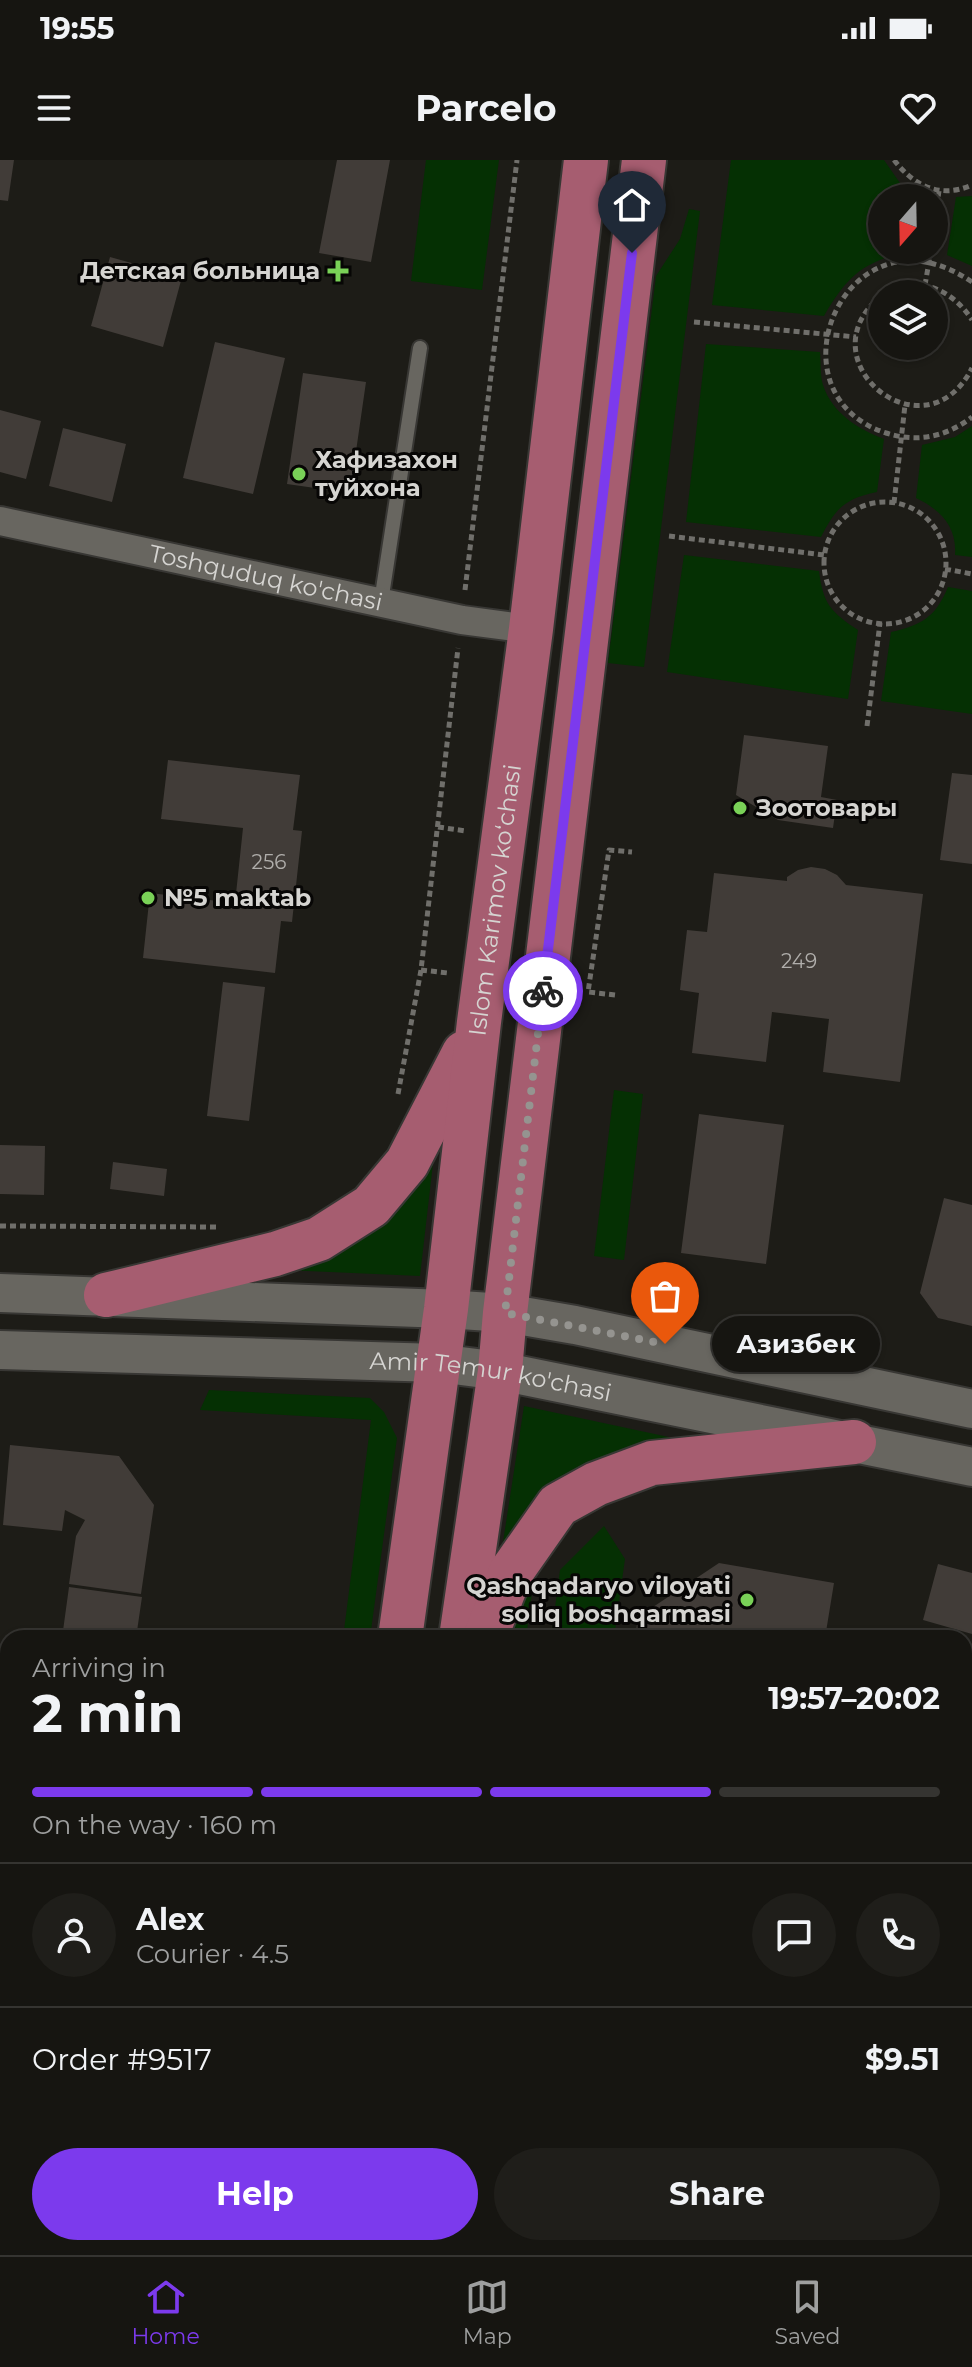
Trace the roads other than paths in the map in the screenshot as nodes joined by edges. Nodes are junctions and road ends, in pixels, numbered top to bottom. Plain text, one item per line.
1 (586, 160) edge
2 (644, 160) edge
3 (420, 348) dead end
4 (0, 521) edge
5 (381, 602) junction
6 (531, 629) junction
7 (479, 1022) junction
8 (0, 1293) edge
9 (106, 1295) junction
10 (446, 1309) junction
11 (505, 1313) junction
12 (0, 1350) edge
13 (438, 1363) junction
14 (500, 1371) junction
15 (972, 1409) edge
16 (854, 1442) junction
17 (972, 1467) edge
18 (401, 1630) edge
19 (462, 1630) edge
20 (488, 1630) edge

1 - 6 main road, Islom Karimov ko‘chasi
2 - 11 main road
3 - 5 lane
4 - 5 street, Toshquduq ko'chasi
5 - 6 street, Toshquduq ko'chasi
6 - 7 main road, Islom Karimov ko‘chasi
7 - 9 main road
7 - 10 main road, Islom Karimov ko‘chasi
8 - 9 main road
9 - 10 main road
10 - 11 main road
10 - 13 main road, Islom Karimov ko‘chasi
11 - 14 main road
11 - 15 main road
12 - 13 main road, Amir Temur ko'chasi
13 - 14 main road, Amir Temur ko'chasi
13 - 18 main road, Islom Karimov ko‘chasi
14 - 16 main road, Amir Temur ko'chasi
14 - 19 main road
16 - 17 main road, Amir Temur ko'chasi
16 - 20 main road

